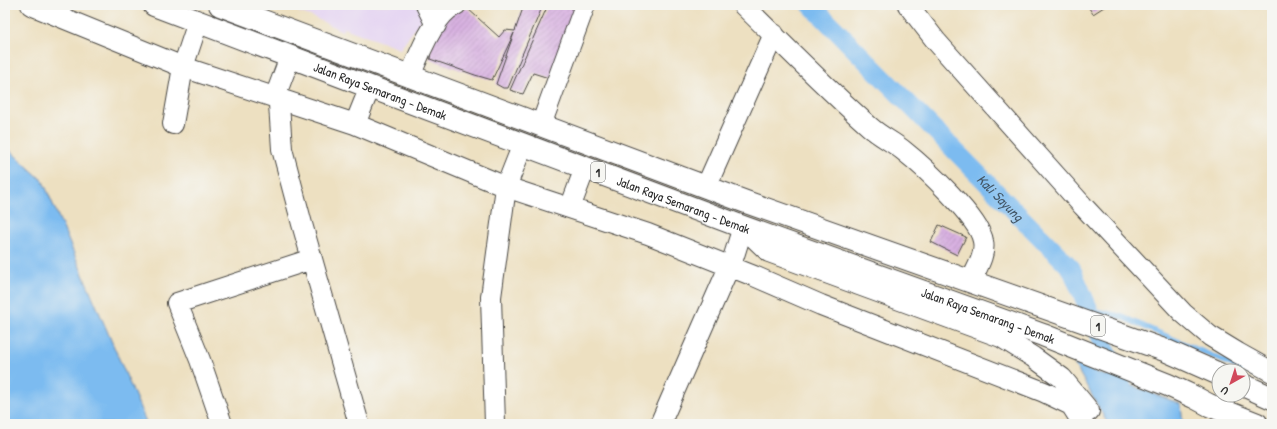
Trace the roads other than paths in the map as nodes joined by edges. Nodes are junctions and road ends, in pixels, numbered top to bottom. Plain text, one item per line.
1 (31, 5) edge
2 (154, 5) edge
3 (220, 5) edge
4 (426, 5) edge
5 (456, 5) edge
6 (585, 5) edge
7 (743, 5) edge
8 (908, 5) edge
9 (436, 25) junction
10 (196, 27) junction
11 (774, 34) junction
12 (185, 62) junction
13 (288, 62) junction
14 (410, 77) junction
15 (368, 92) junction
16 (278, 94) junction
17 (357, 120) junction
18 (173, 124) dead end
19 (541, 125) junction
20 (522, 149) junction
21 (583, 172) junction
22 (508, 182) junction
23 (706, 187) junction
24 (572, 204) junction
25 (742, 230) junction
26 (312, 259) junction
27 (731, 264) junction
28 (971, 281) junction
29 (911, 296) junction
30 (875, 309) junction
31 (1211, 370) edge
32 (1272, 372) edge
33 (1251, 389) edge
34 (1272, 398) edge
35 (1229, 419) edge
36 (1085, 420) edge
37 (222, 424) edge
38 (359, 424) edge
39 (495, 424) edge
40 (660, 424) edge
41 (1257, 424) edge

1 - 12 street
2 - 10 highway, Jalan Raya Semarang - Demak / 1
3 - 14 highway, Jalan Raya Semarang - Demak / 1
4 - 9 street
5 - 9 street
6 - 19 street
7 - 11 street
8 - 32 street
9 - 14 street
10 - 12 street
10 - 13 highway, Jalan Raya Semarang - Demak / 1
11 - 23 street
11 - 28 street
12 - 16 street
12 - 18 street
13 - 15 highway, Jalan Raya Semarang - Demak / 1
13 - 16 street
14 - 19 highway, Jalan Raya Semarang - Demak / 1
15 - 17 street
15 - 20 highway, Jalan Raya Semarang - Demak / 1
16 - 17 street
16 - 26 street
17 - 22 street
19 - 23 highway, Jalan Raya Semarang - Demak / 1
20 - 21 highway, Jalan Raya Semarang - Demak / 1
20 - 22 street
21 - 24 street
21 - 25 highway, Jalan Raya Semarang - Demak / 1
22 - 24 street
22 - 39 street
23 - 28 highway, Jalan Raya Semarang - Demak / 1
24 - 27 street
25 - 27 street
25 - 29 highway, Jalan Raya Semarang - Demak / 1
25 - 30 street
26 - 37 street
26 - 38 street
27 - 30 street
27 - 40 street
28 - 31 highway, Jalan Raya Semarang - Demak / 1
29 - 30 street
29 - 35 highway, Jalan Raya Semarang - Demak / 1
29 - 36 street
30 - 36 street
33 - 34 highway
35 - 41 highway, 1

